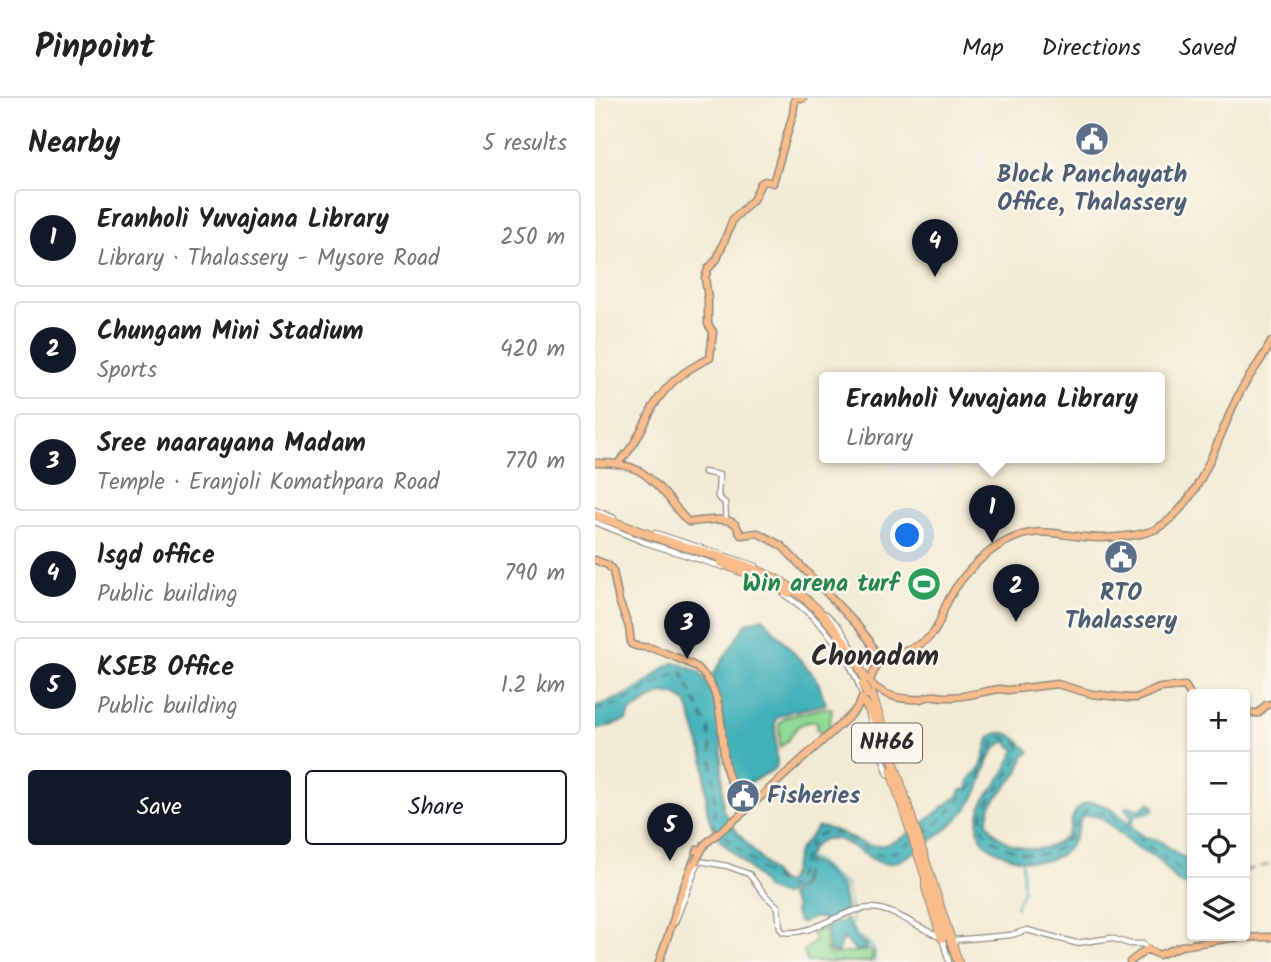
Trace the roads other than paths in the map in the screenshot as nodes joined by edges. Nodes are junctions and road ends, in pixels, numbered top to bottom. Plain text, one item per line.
1 (799, 98) edge
2 (1271, 342) edge
3 (619, 462) junction
4 (595, 463) edge
5 (704, 472) dead end
6 (595, 517) edge
7 (726, 521) junction
8 (595, 560) edge
9 (879, 660) junction
10 (1187, 689) edge
11 (867, 691) junction
12 (1271, 704) edge
13 (1250, 713) edge
14 (895, 774) junction
15 (745, 810) junction
16 (714, 835) junction
17 (697, 860) junction
18 (926, 871) junction
19 (934, 885) junction
20 (670, 928) junction
21 (1271, 937) edge
22 (943, 939) junction
23 (954, 940) junction
24 (1147, 949) junction
25 (659, 962) edge
26 (956, 962) edge
27 (1131, 962) edge

1 - 3 main road
2 - 9 main road
3 - 4 main road
3 - 7 main road
5 - 7 street
6 - 11 street
6 - 11 highway, NH66
7 - 9 main road
8 - 15 main road
9 - 11 main road
10 - 11 main road
11 - 14 street
11 - 14 highway, NH66
11 - 14 highway, NH66
11 - 14 street
11 - 15 main road
12 - 13 main road
14 - 18 highway, NH66
15 - 16 main road
15 - 16 main road
16 - 17 main road
17 - 20 main road
17 - 20 street
17 - 22 street
18 - 19 highway, NH66
18 - 22 highway
18 - 26 highway, NH66
19 - 23 highway
19 - 26 highway, NH66
20 - 25 main road
21 - 24 main road
22 - 26 street
23 - 24 street
23 - 26 street
24 - 27 main road

